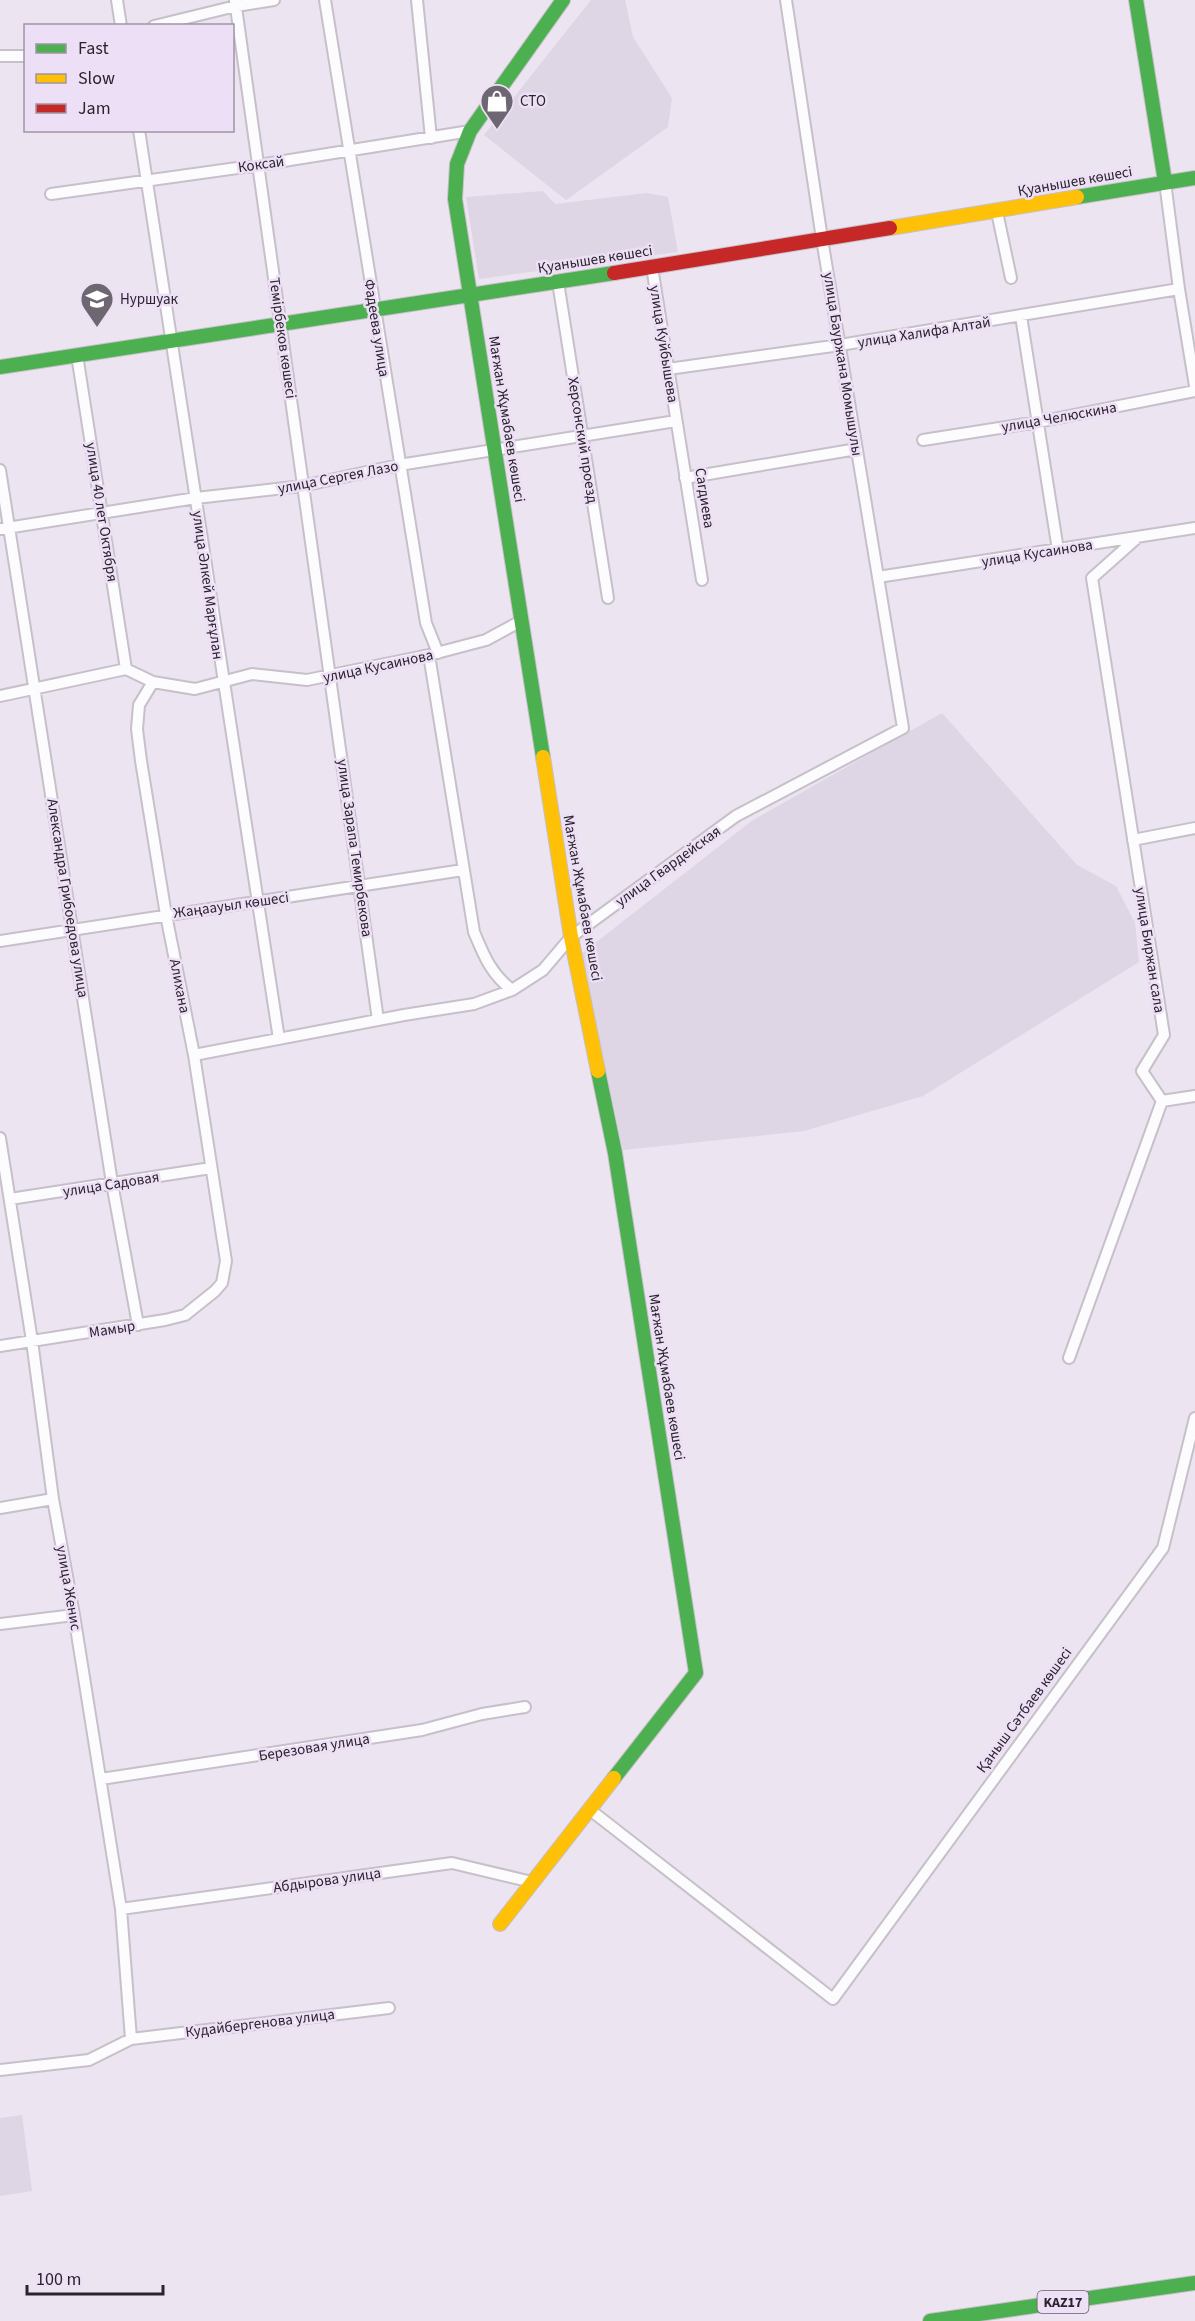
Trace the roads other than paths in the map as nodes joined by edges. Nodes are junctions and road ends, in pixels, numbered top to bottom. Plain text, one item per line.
1 (117, 0) edge
2 (274, 0) edge
3 (325, 0) edge
4 (417, 0) edge
5 (563, 0) edge
6 (786, 0) edge
7 (1136, 0) edge
8 (236, 3) edge
9 (122, 24) edge
10 (161, 24) edge
11 (0, 56) edge
12 (24, 56) edge
13 (470, 131) junction
14 (139, 132) edge
15 (431, 138) junction
16 (348, 151) junction
17 (259, 165) junction
18 (1195, 178) edge
19 (148, 180) junction
20 (1165, 182) junction
21 (51, 194) dead end
22 (997, 212) junction
23 (822, 239) junction
24 (652, 267) junction
25 (1011, 278) dead end
26 (558, 282) junction
27 (1179, 289) junction
28 (471, 294) junction
29 (373, 309) junction
30 (1021, 316) junction
31 (282, 324) junction
32 (171, 340) junction
33 (840, 345) junction
34 (1192, 347) edge
35 (77, 356) junction
36 (0, 367) edge
37 (668, 369) junction
38 (1195, 386) edge
39 (1195, 392) edge
40 (676, 421) junction
41 (1038, 422) junction
42 (583, 436) junction
43 (923, 440) dead end
44 (857, 449) junction
45 (495, 450) junction
46 (399, 465) junction
47 (0, 470) edge
48 (685, 478) junction
49 (302, 486) junction
50 (196, 498) junction
51 (102, 513) junction
52 (1195, 528) edge
53 (5, 529) edge
54 (1138, 537) junction
55 (1058, 550) junction
56 (878, 578) junction
57 (702, 580) dead end
58 (608, 598) dead end
59 (521, 621) junction
60 (433, 654) junction
61 (126, 669) junction
62 (331, 677) junction
63 (222, 681) junction
64 (153, 682) junction
65 (35, 690) junction
66 (0, 696) edge
67 (903, 728) joint
68 (1195, 828) edge
69 (1133, 840) junction
70 (463, 870) junction
71 (361, 886) junction
72 (259, 901) junction
73 (166, 915) junction
74 (73, 928) junction
75 (571, 938) junction
76 (0, 941) edge
77 (512, 990) junction
78 (378, 1020) junction
79 (279, 1039) junction
80 (194, 1055) junction
81 (1195, 1096) edge
82 (1162, 1101) junction
83 (0, 1138) edge
84 (212, 1168) junction
85 (112, 1183) junction
86 (10, 1199) junction
87 (215, 1291) joint
88 (138, 1325) junction
89 (32, 1341) junction
90 (0, 1346) edge
91 (1069, 1358) dead end
92 (1195, 1418) edge
93 (53, 1499) junction
94 (0, 1508) edge
95 (74, 1615) junction
96 (0, 1624) edge
97 (525, 1707) dead end
98 (101, 1779) junction
99 (589, 1809) junction
100 (532, 1882) junction
101 (121, 1909) junction
102 (500, 1924) dead end
103 (389, 2008) dead end
104 (131, 2039) junction
105 (0, 2070) edge
106 (1195, 2283) edge
107 (930, 2321) edge

1 - 9 street
2 - 8 street
3 - 16 street, Фадеева улица
4 - 15 street
5 - 13 street
6 - 23 street, улица Бауржана Момышулы
7 - 20 street
8 - 10 street
8 - 17 street, Темірбеков көшесі
11 - 12 street
13 - 15 street, Коксай
13 - 28 street, Мағжан Жұмабаев көшесі
14 - 19 street, улица Әлкей Марғұлан
15 - 16 street, Коксай
16 - 17 street, Коксай
16 - 29 street, Фадеева улица
17 - 19 street, Коксай
17 - 31 street, Темірбеков көшесі
18 - 20 street, Қуанышев көшесі
19 - 21 street, Коксай
19 - 32 street, улица Әлкей Марғұлан
20 - 22 street, Қуанышев көшесі
20 - 27 street
22 - 23 street, Қуанышев көшесі
22 - 25 street
23 - 24 street, Қуанышев көшесі
23 - 33 street, улица Бауржана Момышулы
24 - 26 street, Қуанышев көшесі
24 - 37 street, улица Куйбышева
26 - 28 street, Қуанышев көшесі
26 - 42 street, Херсонский проезд
27 - 30 street, улица Халифа Алтай
27 - 34 street
28 - 29 street, Қуанышев көшесі
28 - 45 street, Мағжан Жұмабаев көшесі
29 - 31 street, Қуанышев көшесі
29 - 46 street, Фадеева улица
30 - 33 street, улица Халифа Алтай
30 - 41 street
31 - 32 street, Қуанышев көшесі
31 - 49 street, Темірбеков көшесі
32 - 35 street, Қуанышев көшесі
32 - 50 street, улица Әлкей Марғұлан
33 - 37 street, улица Халифа Алтай
33 - 44 street, улица Бауржана Момышулы
34 - 38 street
35 - 36 street, Қуанышев көшесі
35 - 51 street, улица 40 лет Октября
37 - 40 street, улица Куйбышева
39 - 41 street, улица Челюскина
40 - 42 street, улица Сергея Лазо
40 - 48 street, Сагдиева
41 - 43 street, улица Челюскина
41 - 55 street
42 - 45 street, улица Сергея Лазо
42 - 58 street, Херсонский проезд
44 - 48 street
44 - 56 street, улица Бауржана Момышулы
45 - 46 street, улица Сергея Лазо
45 - 59 street, Мағжан Жұмабаев көшесі
46 - 49 street, улица Сергея Лазо
46 - 60 street, Фадеева улица
47 - 53 street, Александра Грибоедова улица
48 - 57 street, Сагдиева
49 - 50 street, улица Сергея Лазо
49 - 62 street, Темірбеков көшесі
50 - 51 street, улица Сергея Лазо
50 - 63 street, улица Әлкей Марғұлан
51 - 53 street, улица Сергея Лазо
51 - 61 street, улица 40 лет Октября
52 - 54 street, улица Кусаинова
53 - 65 street, Александра Грибоедова улица
54 - 55 street, улица Кусаинова
54 - 69 street, улица Биржан сала
55 - 56 street, улица Кусаинова
56 - 67 street, улица Бауржана Момышулы
59 - 60 street, улица Кусаинова
59 - 75 street, Мағжан Жұмабаев көшесі
60 - 62 street, улица Кусаинова
60 - 70 street, Фадеева улица
61 - 64 street, улица Кусаинова
61 - 65 street
62 - 63 street, улица Кусаинова
62 - 71 street, улица Зарапа Темирбекова
63 - 64 street, улица Кусаинова
63 - 72 street, улица Әлкей Марғұлан
64 - 73 street, Алихана
65 - 66 street
65 - 74 street, Александра Грибоедова улица
67 - 75 street, улица Гвардейская
68 - 69 street
69 - 82 street, улица Биржан сала
70 - 71 street, Жаңаауыл көшесі
70 - 77 street, Фадеева улица
71 - 72 street, Жаңаауыл көшесі
71 - 78 street, улица Зарапа Темирбекова
72 - 73 street, Жаңаауыл көшесі
72 - 79 street, улица Әлкей Марғұлан
73 - 74 street, Жаңаауыл көшесі
73 - 80 street, Алихана
74 - 76 street, Жаңаауыл көшесі
74 - 85 street, Александра Грибоедова улица
75 - 77 street, улица Гвардейская
75 - 99 street, Мағжан Жұмабаев көшесі
77 - 78 street, улица Гвардейская
78 - 79 street, улица Гвардейская
79 - 80 street, улица Гвардейская
80 - 84 street, Алихана
81 - 82 street
82 - 91 street
83 - 86 street, улица Женис
84 - 85 street, улица Садовая
84 - 87 street, Алихана
85 - 86 street, улица Садовая
85 - 88 street, Александра Грибоедова улица
86 - 89 street, улица Женис
87 - 88 street, Мамыр
88 - 89 street, Мамыр
89 - 90 street, Мамыр
89 - 93 street, улица Женис
92 - 99 street, Қаныш Сәтбаев көшесі
93 - 94 street
93 - 95 street, улица Женис
95 - 96 street
95 - 98 street, улица Женис
97 - 98 street, Березовая улица
98 - 101 street, улица Женис
99 - 100 street
100 - 101 street, Абдырова улица
100 - 102 street
101 - 104 street, улица Женис
103 - 104 street, Кудайбергенова улица
104 - 105 street, Кудайбергенова улица
106 - 107 street, KAZ17

